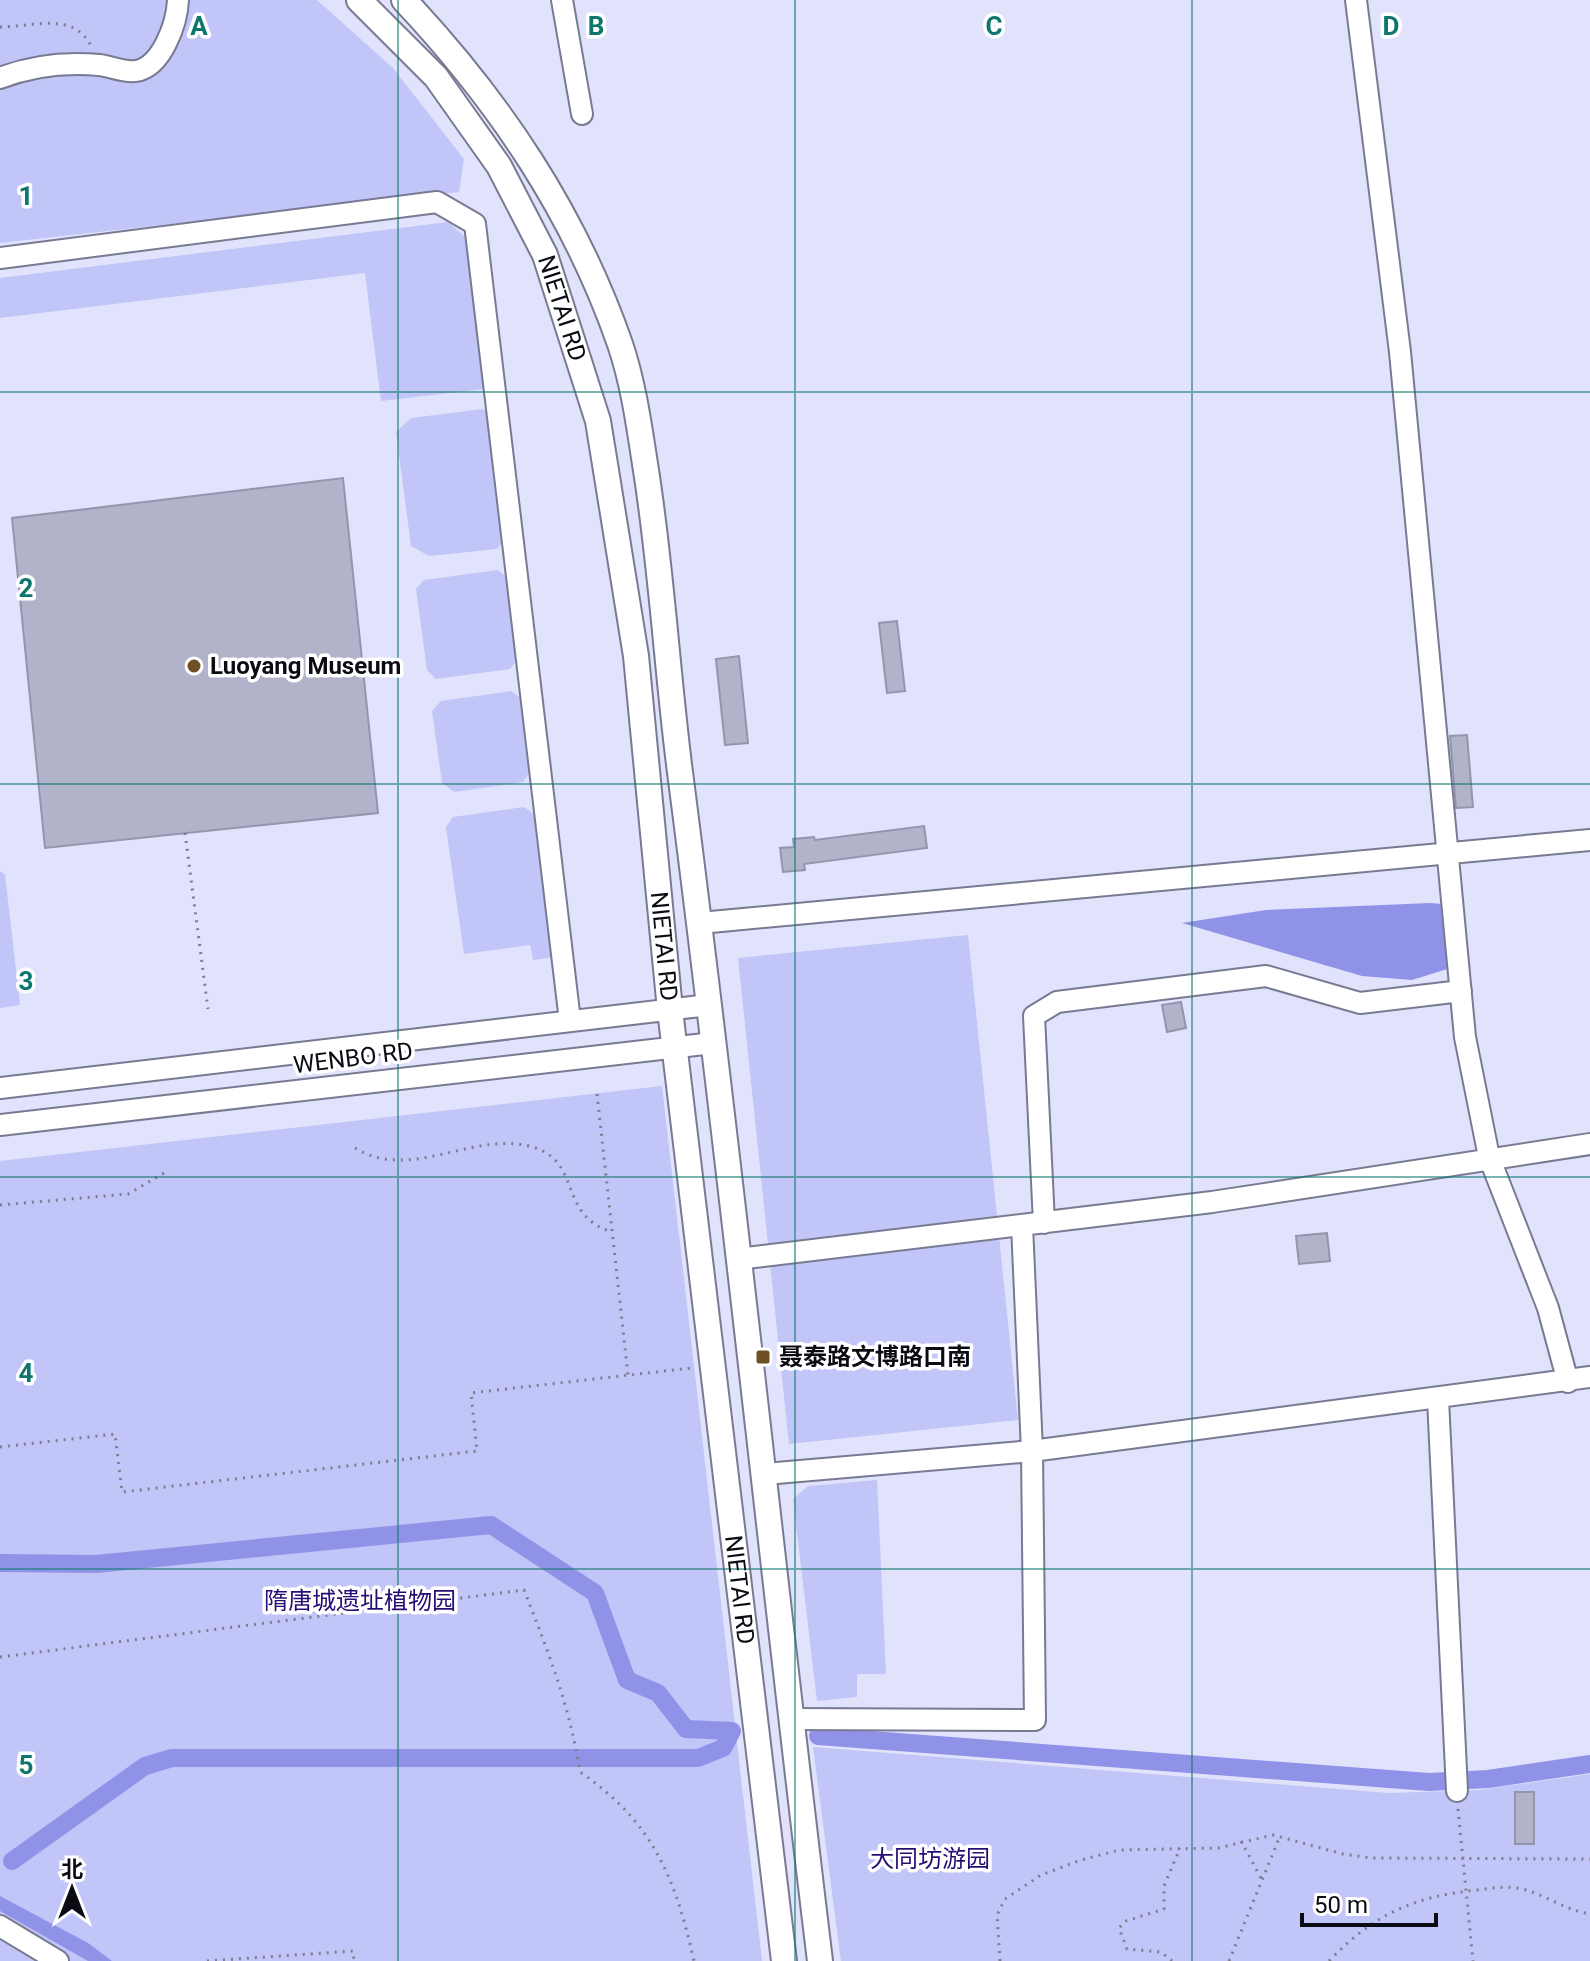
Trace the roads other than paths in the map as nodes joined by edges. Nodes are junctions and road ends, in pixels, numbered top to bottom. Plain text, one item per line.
1 (178, 0) edge
2 (359, 0) edge
3 (404, 0) edge
4 (562, 0) edge
5 (1356, 0) edge
6 (0, 78) edge
7 (582, 114) dead end
8 (0, 258) edge
9 (1590, 840) edge
10 (1446, 854) junction
11 (700, 923) junction
12 (1461, 991) junction
13 (709, 1005) junction
14 (670, 1010) junction
15 (570, 1021) junction
16 (713, 1043) junction
17 (674, 1047) junction
18 (0, 1088) edge
19 (0, 1125) edge
20 (1590, 1144) edge
21 (1489, 1157) junction
22 (1044, 1223) junction
23 (1022, 1225) junction
24 (738, 1259) junction
25 (1590, 1377) edge
26 (1568, 1382) junction
27 (1438, 1399) junction
28 (1032, 1451) junction
29 (765, 1474) junction
30 (791, 1719) junction
31 (1457, 1791) road end
32 (0, 1926) edge
33 (58, 1961) edge
34 (784, 1961) edge
35 (820, 1961) edge

1 - 6 street
2 - 14 main road, NIETAI RD
3 - 11 main road, NIETAI RD
4 - 7 street
5 - 10 street
8 - 15 street
9 - 10 street
10 - 11 street
10 - 12 street
11 - 13 main road, NIETAI RD
12 - 21 street
12 - 22 street
13 - 14 street, WENBO RD
13 - 16 main road, NIETAI RD
14 - 15 street, WENBO RD
14 - 17 main road, NIETAI RD
15 - 18 street, WENBO RD
16 - 17 street, WENBO RD
16 - 24 main road, NIETAI RD
17 - 19 street, WENBO RD
17 - 34 main road, NIETAI RD
20 - 21 street
21 - 22 street
21 - 26 street
22 - 23 street
23 - 24 street
23 - 28 street
24 - 29 main road, NIETAI RD
25 - 26 street
26 - 27 street
27 - 28 street
27 - 31 street
28 - 29 street
28 - 30 street
29 - 30 main road, NIETAI RD
30 - 35 main road, NIETAI RD
32 - 33 street

